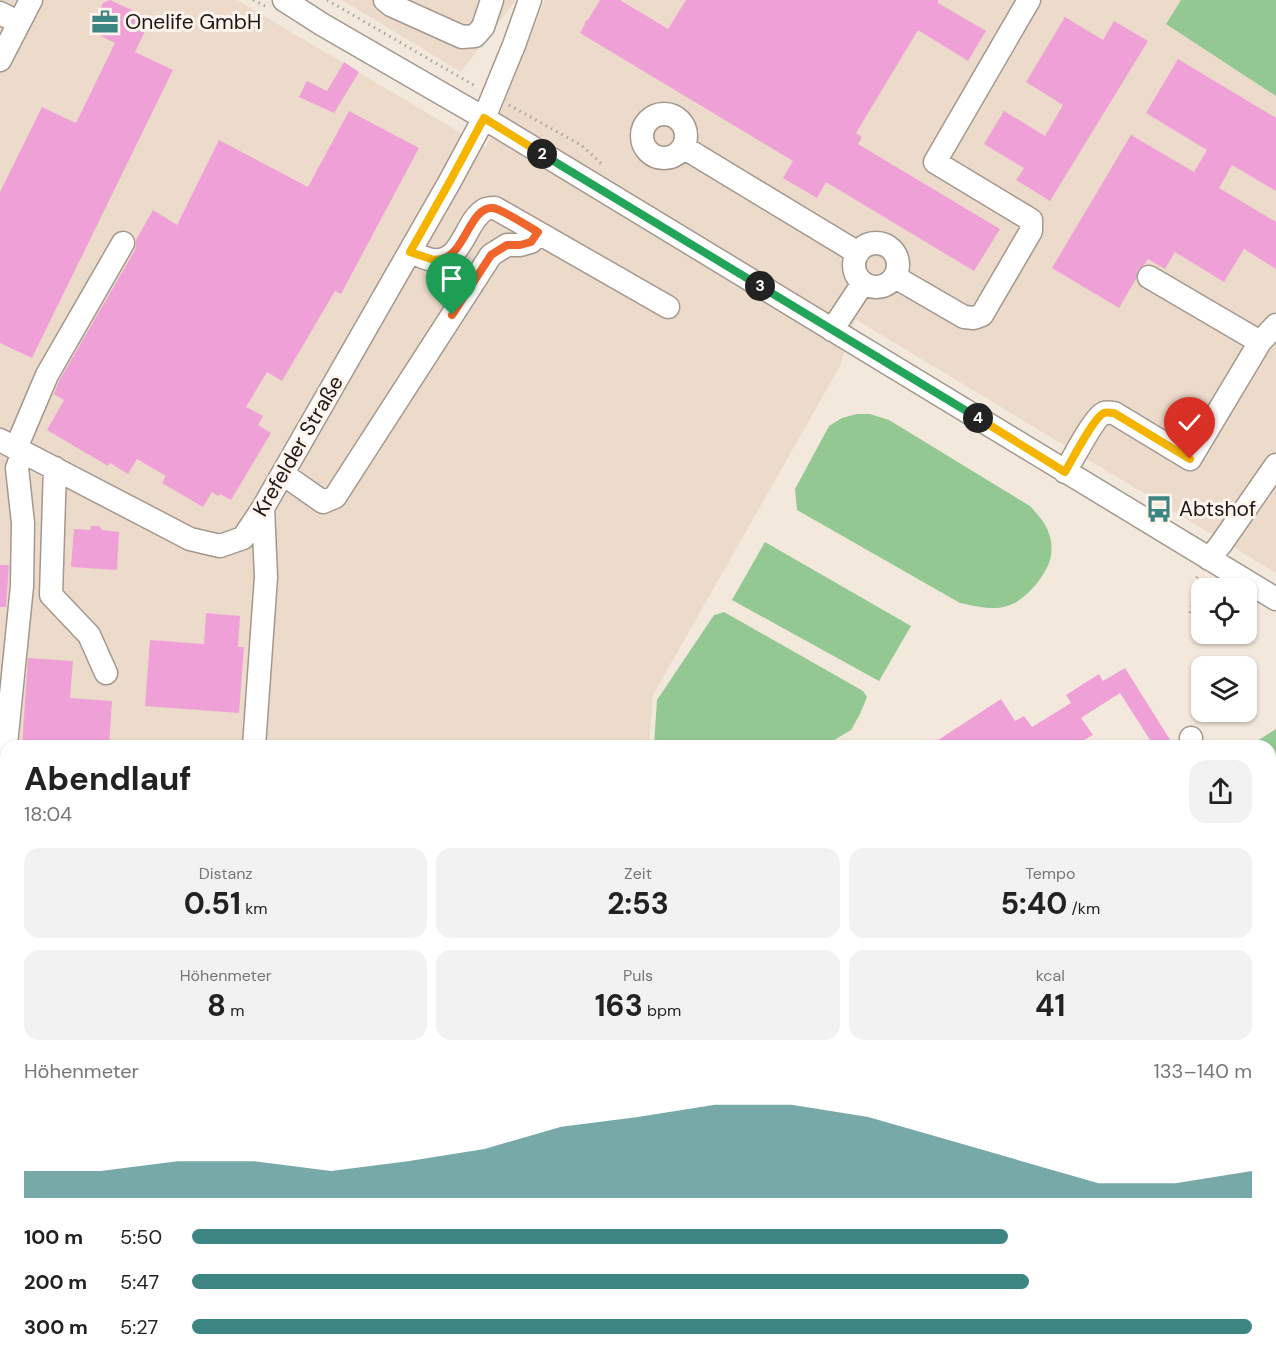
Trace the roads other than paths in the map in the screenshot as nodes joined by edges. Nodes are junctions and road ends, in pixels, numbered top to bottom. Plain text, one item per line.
1 (32, 0) edge
2 (284, 0) edge
3 (386, 0) edge
4 (492, 0) edge
5 (530, 0) edge
6 (1029, 0) edge
7 (10, 18) edge
8 (0, 60) edge
9 (484, 118) junction
10 (682, 147) dead end
11 (538, 232) junction
12 (123, 243) dead end
13 (410, 252) junction
14 (858, 253) junction
15 (895, 277) junction
16 (1149, 277) dead end
17 (863, 282) junction
18 (668, 307) dead end
19 (1276, 325) edge
20 (832, 330) junction
21 (1260, 342) junction
22 (13, 446) edge
23 (1276, 465) edge
24 (55, 468) junction
25 (1065, 472) junction
26 (283, 474) junction
27 (264, 508) junction
28 (1204, 565) junction
29 (1276, 599) edge
30 (106, 673) dead end
31 (7, 740) edge
32 (254, 740) edge

1 - 7 street
2 - 9 street
3 - 4 street
5 - 9 street, Krefelder Straße
6 - 15 street
7 - 8 street
9 - 13 street, Krefelder Straße
9 - 20 street
10 - 14 street
11 - 13 street
11 - 18 street
11 - 26 street
12 - 22 street
13 - 26 street, Krefelder Straße
14 - 15 street
14 - 17 street
15 - 17 street
16 - 21 street
17 - 20 street
19 - 21 street
20 - 25 street
21 - 25 street
22 - 24 street, Krefelder Straße
22 - 31 street
23 - 28 street
24 - 27 street, Krefelder Straße
24 - 30 street
25 - 28 street
26 - 27 street, Krefelder Straße
27 - 32 street
28 - 29 street

